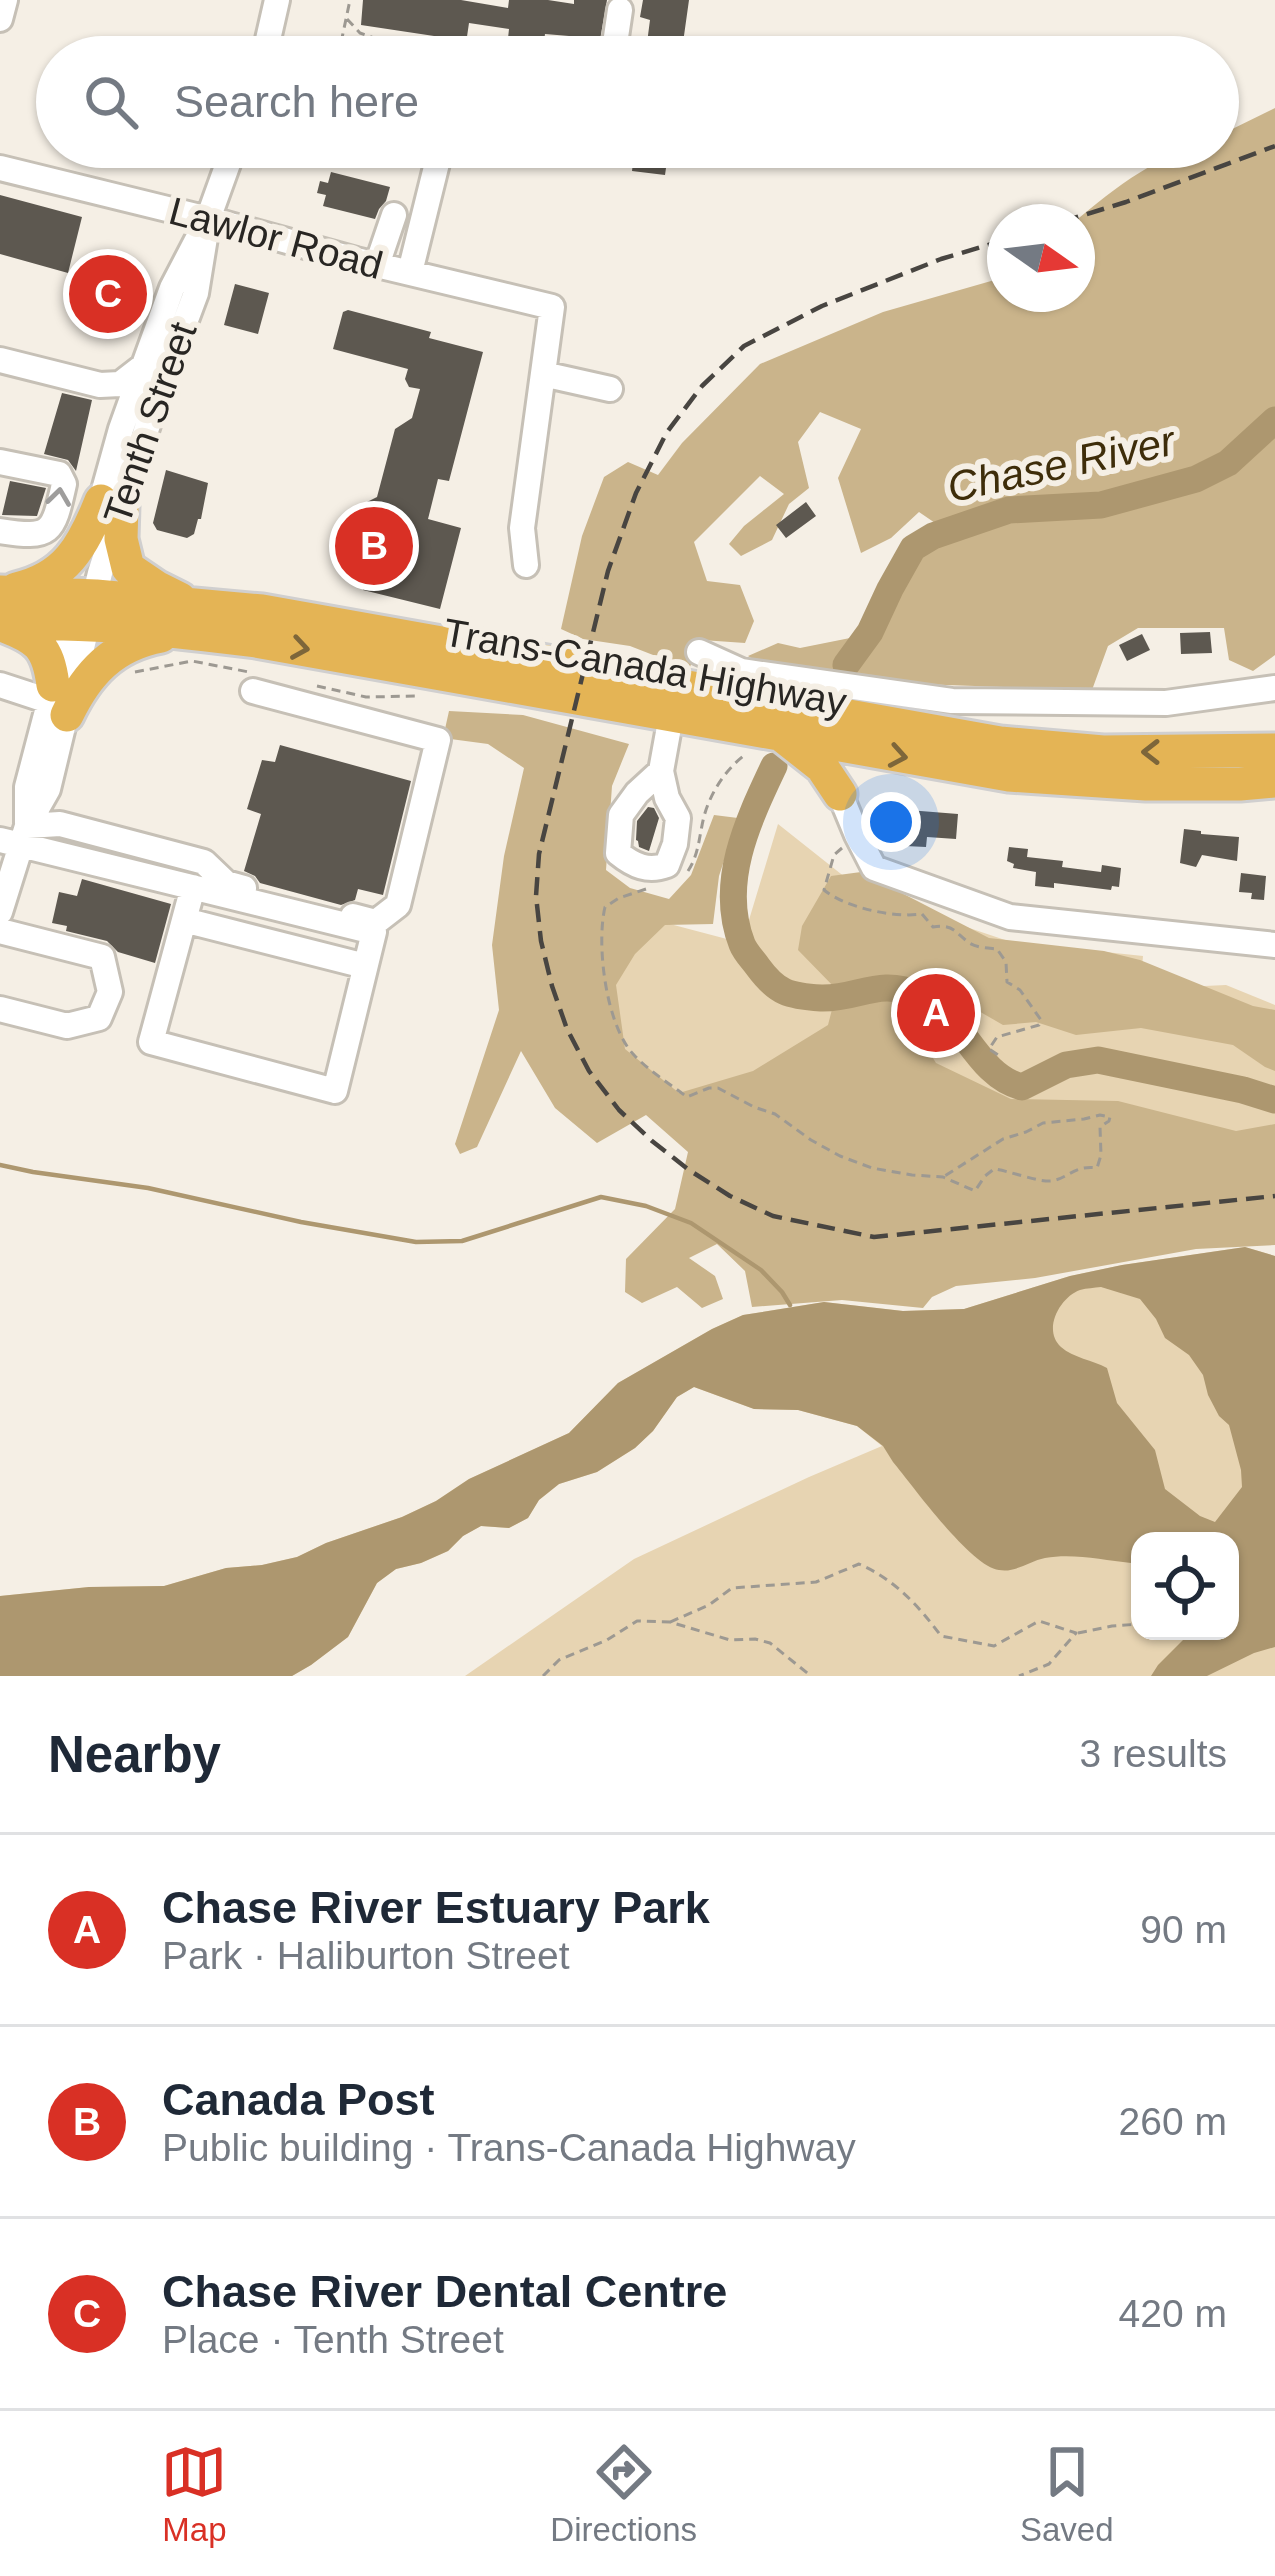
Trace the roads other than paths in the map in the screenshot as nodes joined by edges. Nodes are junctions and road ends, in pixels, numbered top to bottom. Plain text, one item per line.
1 (5, 0) edge
2 (277, 0) edge
3 (620, 10) dead end
4 (0, 19) edge
5 (269, 36) edge
6 (616, 36) edge
7 (0, 168) edge
8 (226, 168) edge
9 (436, 168) edge
10 (394, 215) dead end
11 (208, 219) junction
12 (377, 265) junction
13 (410, 272) junction
14 (0, 360) edge
15 (144, 365) junction
16 (543, 374) junction
17 (100, 385) junction
18 (610, 389) dead end
19 (121, 429) junction
20 (0, 462) edge
21 (112, 503) junction
22 (0, 531) edge
23 (526, 566) dead end
24 (1, 608) edge
25 (83, 610) junction
26 (186, 617) junction
27 (698, 652) dead end
28 (0, 685) edge
29 (1275, 688) edge
30 (253, 691) dead end
31 (56, 700) junction
32 (671, 716) junction
33 (783, 735) junction
34 (1273, 757) edge
35 (661, 771) dead end
36 (1240, 784) junction
37 (840, 794) joint
38 (1275, 794) edge
39 (16, 837) edge
40 (193, 887) junction
41 (0, 912) edge
42 (184, 920) junction
43 (0, 931) edge
44 (1275, 945) edge
45 (365, 966) junction
46 (0, 1009) edge

1 - 4 street
2 - 5 street
3 - 6 street
7 - 11 street, Lawlor Road
8 - 11 street, Tenth Street
9 - 13 street
10 - 12 street
11 - 12 street, Lawlor Road
11 - 15 street, Tenth Street
11 - 21 street, Tenth Street
12 - 13 street, Lawlor Road
13 - 16 street, Lawlor Road
14 - 17 street
15 - 17 street
15 - 19 street, Tenth Street
16 - 18 street
16 - 23 street
17 - 19 street
19 - 21 street, Tenth Street
22 -> 20 street
21 - 24 highway
21 - 25 street, Tenth Street
21 - 26 highway
24 - 25 highway, Trans-Canada Highway
24 - 31 highway
25 - 26 highway, Trans-Canada Highway
25 - 31 street, Tenth Street
26 - 31 highway
26 -> 32 highway, Trans-Canada Highway
34 -> 26 highway, Trans-Canada Highway
27 - 29 street
28 - 31 street
30 - 39 street
31 - 39 street, Tenth Street
32 - 33 highway, Trans-Canada Highway
32 - 35 street
33 -> 36 highway, Trans-Canada Highway
33 - 37 highway
34 - 36 highway, Trans-Canada Highway
36 - 38 highway
37 - 44 street
39 - 40 street
39 - 41 street, Tenth Street
40 - 42 street
40 - 45 street
42 - 45 street
42 - 45 street
43 - 46 street

